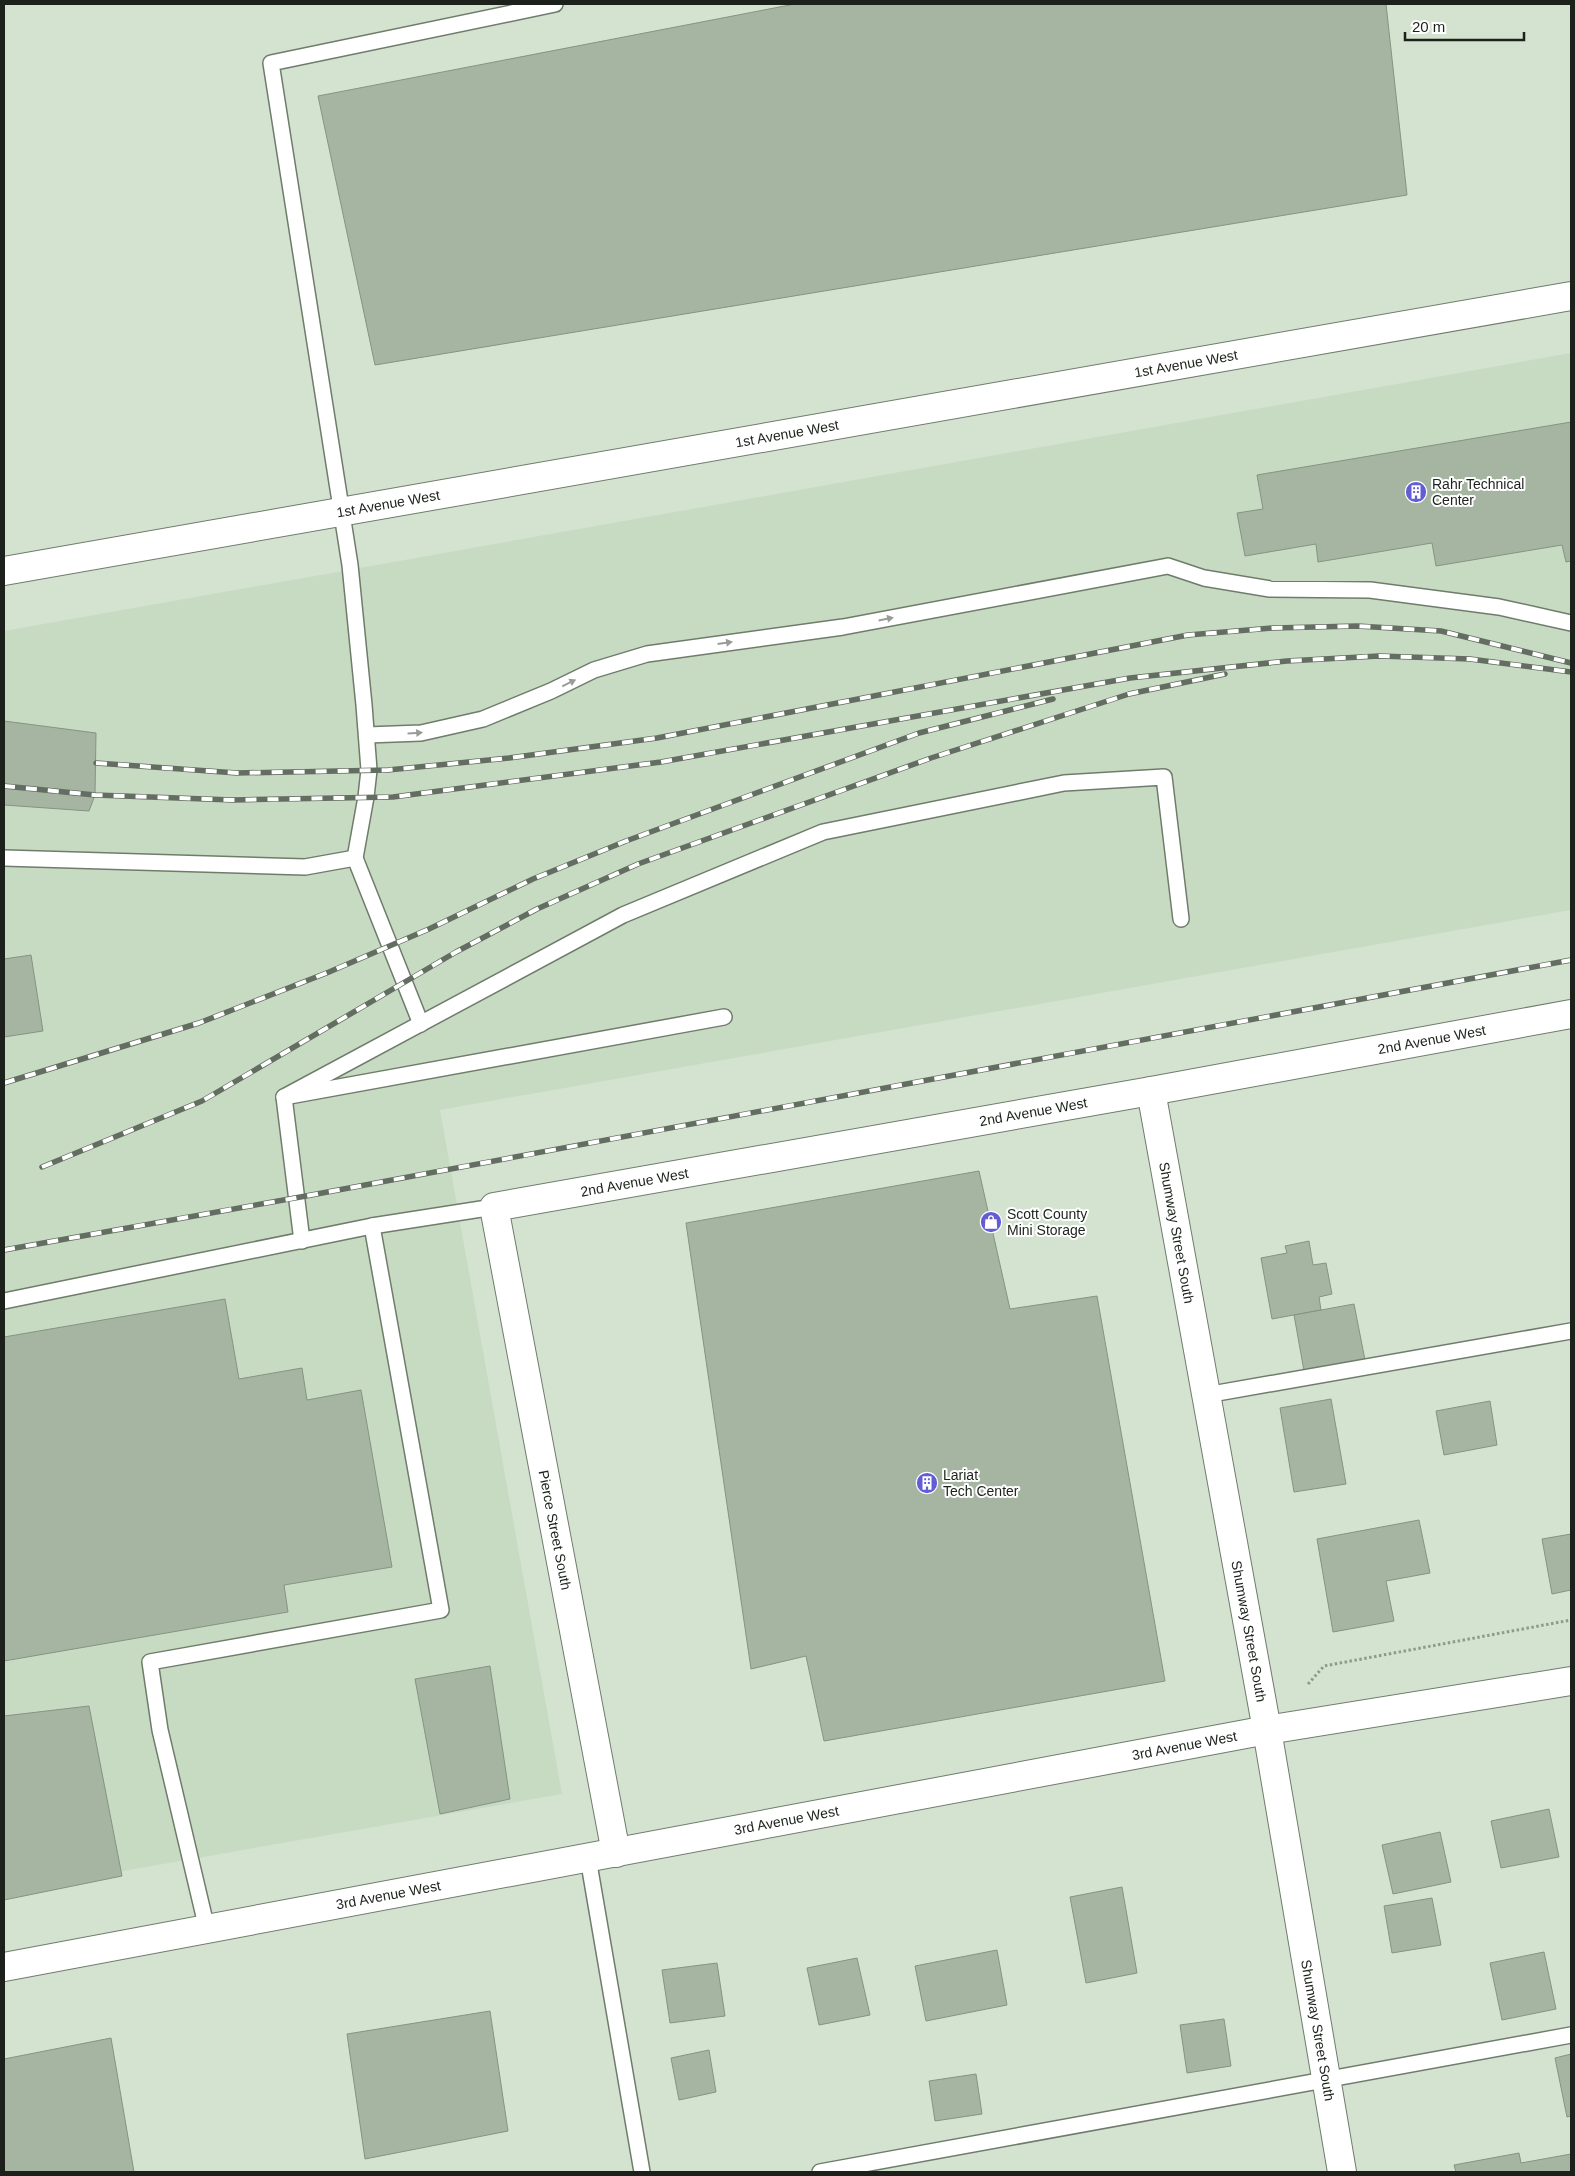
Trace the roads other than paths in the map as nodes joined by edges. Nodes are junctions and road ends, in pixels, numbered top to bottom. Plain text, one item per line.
1 (555, 4) edge
2 (1571, 296) edge
3 (342, 512) junction
4 (4, 571) edge
5 (1571, 623) edge
6 (367, 735) junction
7 (4, 858) edge
8 (355, 858) junction
9 (1181, 919) dead end
10 (1571, 1014) edge
11 (724, 1017) dead end
12 (420, 1024) junction
13 (1150, 1091) junction
14 (284, 1097) junction
15 (494, 1207) junction
16 (372, 1226) junction
17 (302, 1240) junction
18 (4, 1301) edge
19 (1571, 1331) edge
20 (1206, 1395) junction
21 (1571, 1681) edge
22 (1267, 1730) junction
23 (616, 1853) junction
24 (588, 1858) junction
25 (207, 1929) junction
26 (4, 1967) edge
27 (1571, 2035) edge
28 (1326, 2079) junction
29 (642, 2172) edge
30 (820, 2172) edge
31 (1342, 2172) edge

1 - 3 lane
2 - 3 street, 1st Avenue West
3 - 4 street, 1st Avenue West
3 - 6 lane
6 -> 5 lane
6 - 8 lane
7 - 8 lane
8 - 12 lane
9 - 12 lane
10 - 13 street, 2nd Avenue West
11 - 14 lane
12 - 14 lane
13 - 15 street, 2nd Avenue West
13 - 20 street, Shumway Street South
14 - 17 lane
15 - 16 lane
15 - 23 street, Pierce Street South
16 - 17 lane
16 - 25 lane
17 - 18 lane
19 - 20 lane
20 - 22 street, Shumway Street South
21 - 22 street, 3rd Avenue West
22 - 23 street, 3rd Avenue West
22 - 28 street, Shumway Street South
23 - 24 street, 3rd Avenue West
24 - 25 street, 3rd Avenue West
24 - 29 lane
25 - 26 street, 3rd Avenue West
27 - 28 lane
28 - 30 lane
28 - 31 street, Shumway Street South

